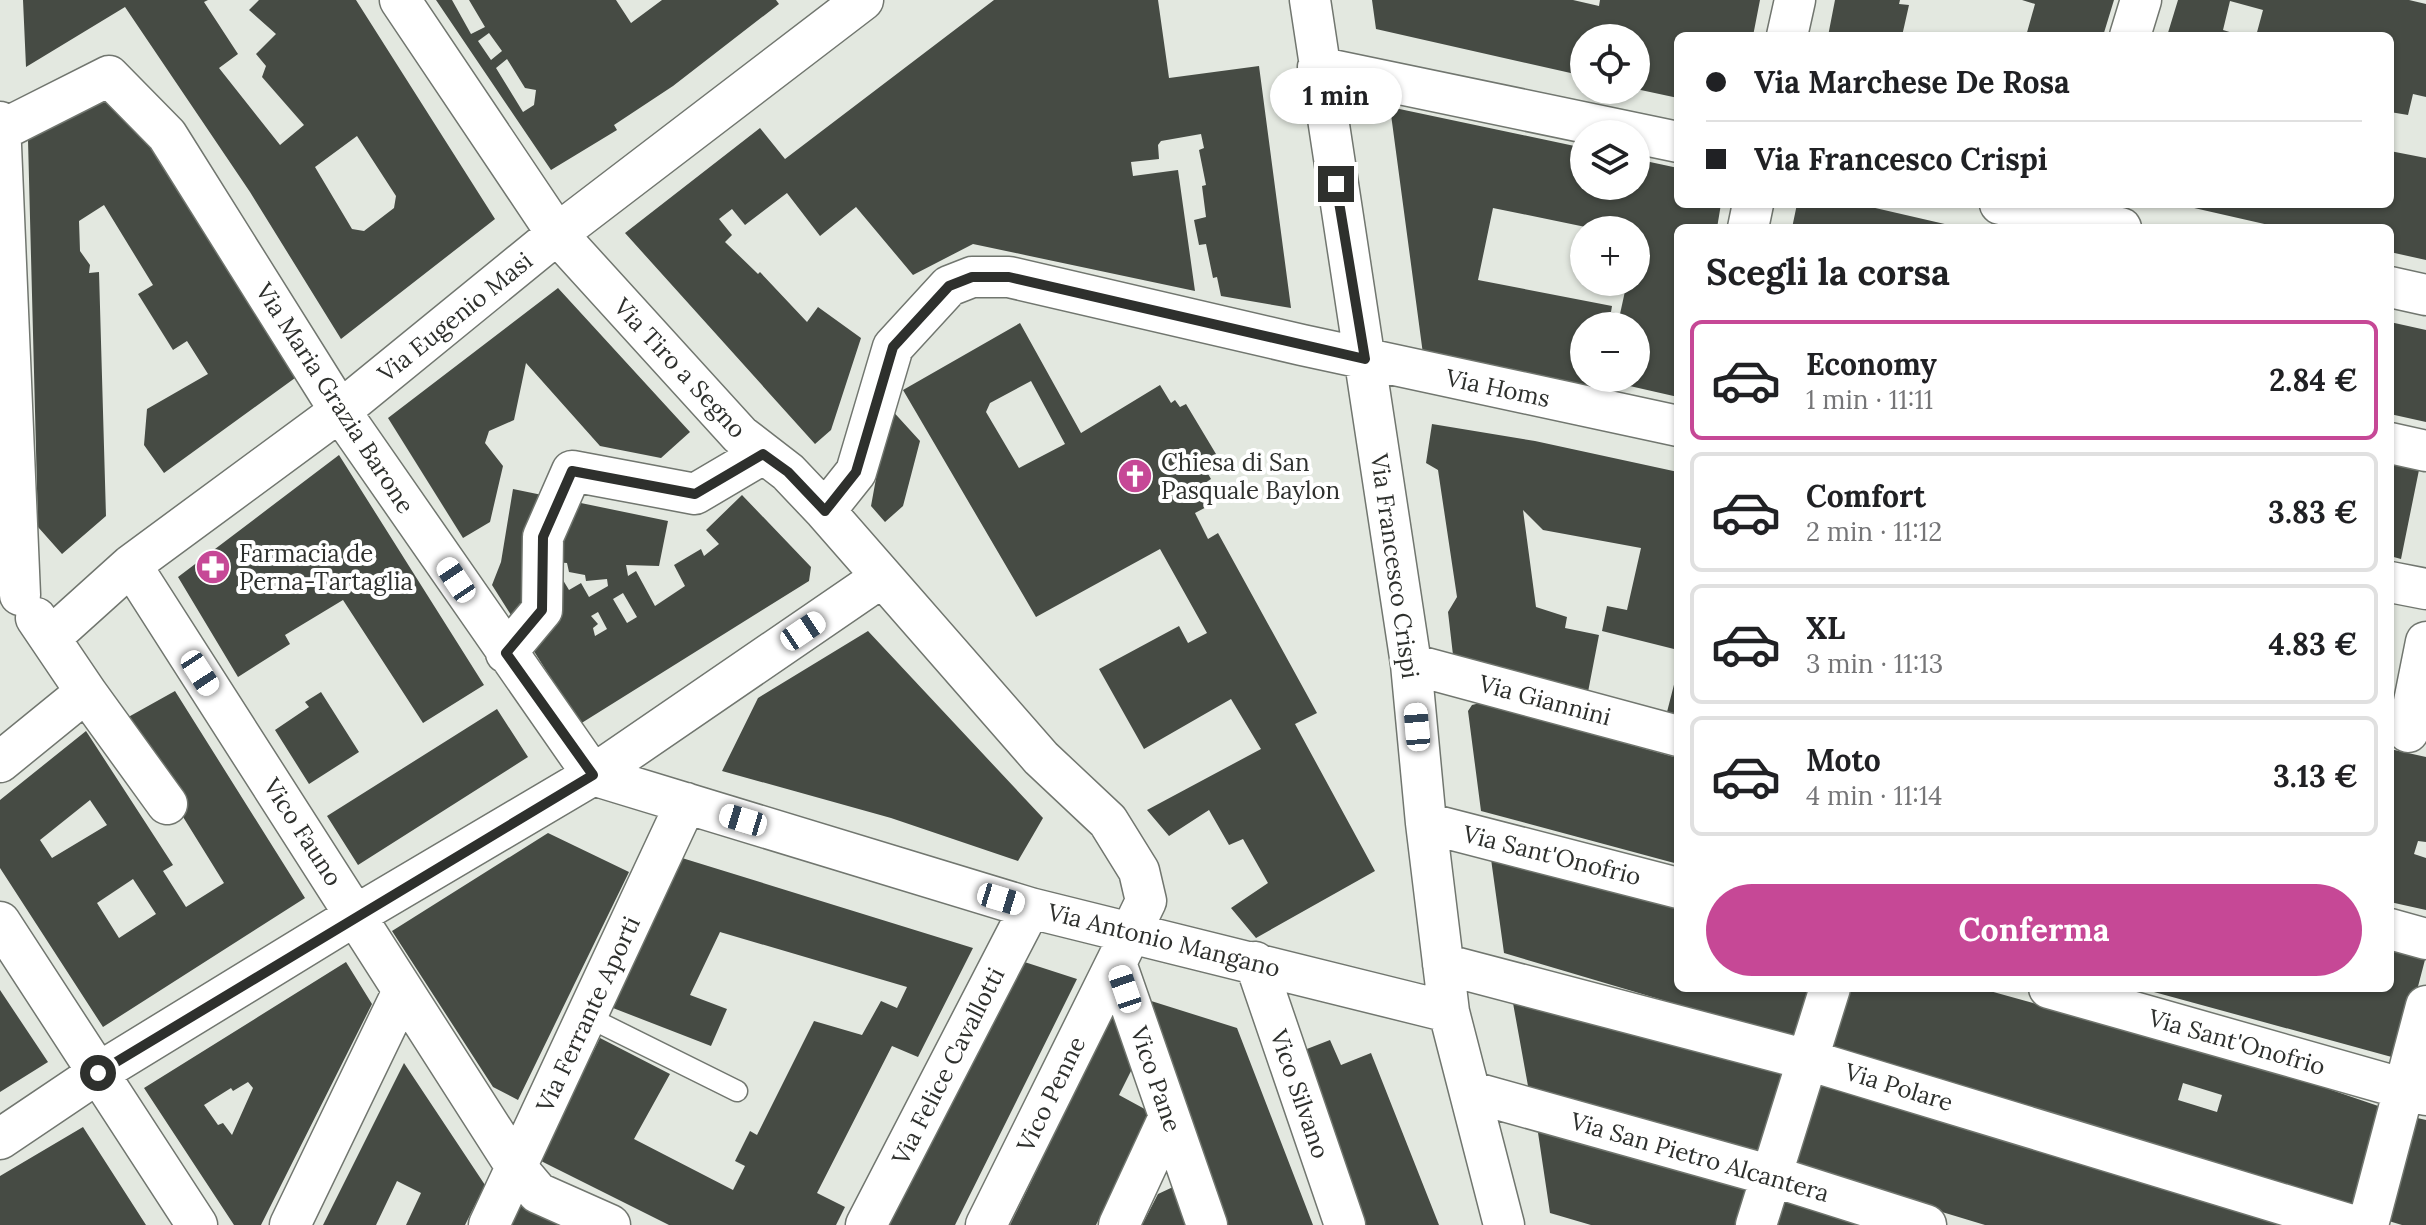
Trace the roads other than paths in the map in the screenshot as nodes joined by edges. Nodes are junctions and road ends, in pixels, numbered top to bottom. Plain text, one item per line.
1 (400, 0) edge
2 (863, 0) edge
3 (1310, 0) edge
4 (1795, 0) edge
5 (2141, 0) edge
6 (1788, 32) edge
7 (2131, 32) edge
8 (1318, 67) junction
9 (0, 122) edge
10 (0, 131) edge
11 (1674, 141) edge
12 (2023, 208) edge
13 (2076, 217) edge
14 (2105, 224) edge
15 (557, 234) junction
16 (2394, 288) edge
17 (2426, 295) edge
18 (1365, 359) junction
19 (340, 411) junction
20 (1674, 425) edge
21 (2394, 444) edge
22 (2426, 451) edge
23 (763, 454) junction
24 (825, 511) junction
25 (131, 565) junction
26 (882, 577) junction
27 (2394, 583) edge
28 (2426, 589) edge
29 (10, 603) edge
30 (50, 638) junction
31 (2426, 642) edge
32 (506, 653) junction
33 (1411, 664) junction
34 (86, 692) junction
35 (2408, 732) edge
36 (1674, 735) edge
37 (0, 762) edge
38 (593, 775) junction
39 (669, 796) junction
40 (167, 804) dead end
41 (1426, 823) junction
42 (1674, 887) edge
43 (1030, 908) junction
44 (356, 915) junction
45 (0, 922) edge
46 (2394, 930) edge
47 (2426, 939) edge
48 (1122, 949) junction
49 (1255, 962) junction
50 (1443, 964) junction
51 (1829, 992) edge
52 (2063, 992) edge
53 (402, 993) junction
54 (2426, 1006) edge
55 (1449, 1012) junction
56 (588, 1017) junction
57 (1808, 1060) junction
58 (98, 1073) junction
59 (737, 1091) dead end
60 (1472, 1092) junction
61 (2415, 1092) edge
62 (1169, 1117) junction
63 (0, 1139) edge
64 (516, 1167) junction
65 (1772, 1176) junction
66 (1508, 1224) edge
67 (197, 1225) edge
68 (290, 1225) edge
69 (489, 1225) edge
70 (610, 1225) edge
71 (866, 1225) edge
72 (986, 1225) edge
73 (1119, 1225) edge
74 (1207, 1225) edge
75 (1345, 1225) edge
76 (1756, 1225) edge
77 (1926, 1225) edge
78 (2351, 1225) edge
79 (2368, 1225) edge

1 - 15 street, Via Tiro a Segno
2 - 15 street, Via Eugenio Masi
3 - 8 street, Via Francesco Crispi
4 - 6 street
5 - 7 street
8 - 11 street
8 - 18 street, Via Francesco Crispi
9 - 10 street
10 - 19 street, Via Maria Grazia Barone
10 - 29 street
12 - 13 street
13 - 14 street
15 - 19 street, Via Eugenio Masi
15 - 23 street, Via Tiro a Segno
16 - 17 street
18 - 20 street, Via Homs
18 - 24 street, Via Homs
18 - 33 street, Via Francesco Crispi
19 - 25 street, Via Eugenio Masi
19 - 32 street, Via Maria Grazia Barone
21 - 22 street
23 - 24 street, Via Tiro a Segno
23 - 32 street
24 - 26 street, Via Tiro a Segno
25 - 30 street, Via Eugenio Masi
25 - 44 street, Vico Fauno
26 - 38 street
26 - 48 street, Via Tiro a Segno
27 - 28 street
29 - 30 street
30 - 34 street
31 - 35 street
32 - 38 street, Via Maria Grazia Barone
33 - 36 street, Via Giannini
33 - 41 street, Via Francesco Crispi
34 - 37 street
34 - 40 street
38 - 39 street
38 - 44 street
39 - 43 street, Via Antonio Mangano
39 - 56 street, Via Ferrante Aporti
41 - 42 street, Via Sant'Onofrio
41 - 50 street, Via Francesco Crispi
43 - 48 street, Via Antonio Mangano
43 - 71 street, Via Felice Cavallotti
44 - 53 street, Vico Fauno
44 - 58 street
45 - 58 street
46 - 47 street
48 - 49 street, Via Antonio Mangano
48 - 62 street, Vico Pane
48 - 72 street, Vico Penne
49 - 55 street, Via Antonio Mangano
49 - 75 street, Vico Silvano
50 - 55 street, Via Francesco Crispi
50 - 57 street, Via Polare
51 - 57 street
52 - 61 street, Via Sant'Onofrio
53 - 64 street, Vico Fauno
53 - 68 street
54 - 61 street
55 - 60 street, Via Francesco Crispi
56 - 59 lane
56 - 64 street, Via Ferrante Aporti
57 - 65 street
57 - 78 street, Via Polare
58 - 63 street
58 - 67 street
60 - 65 street, Via San Pietro Alcantera
60 - 66 street, Via Francesco Crispi
61 - 79 street
62 - 73 street
62 - 74 street, Vico Pane
64 - 69 street, Via Ferrante Aporti
64 - 70 street, Vico Fauno
65 - 76 street
65 - 77 street, Via San Pietro Alcantera

